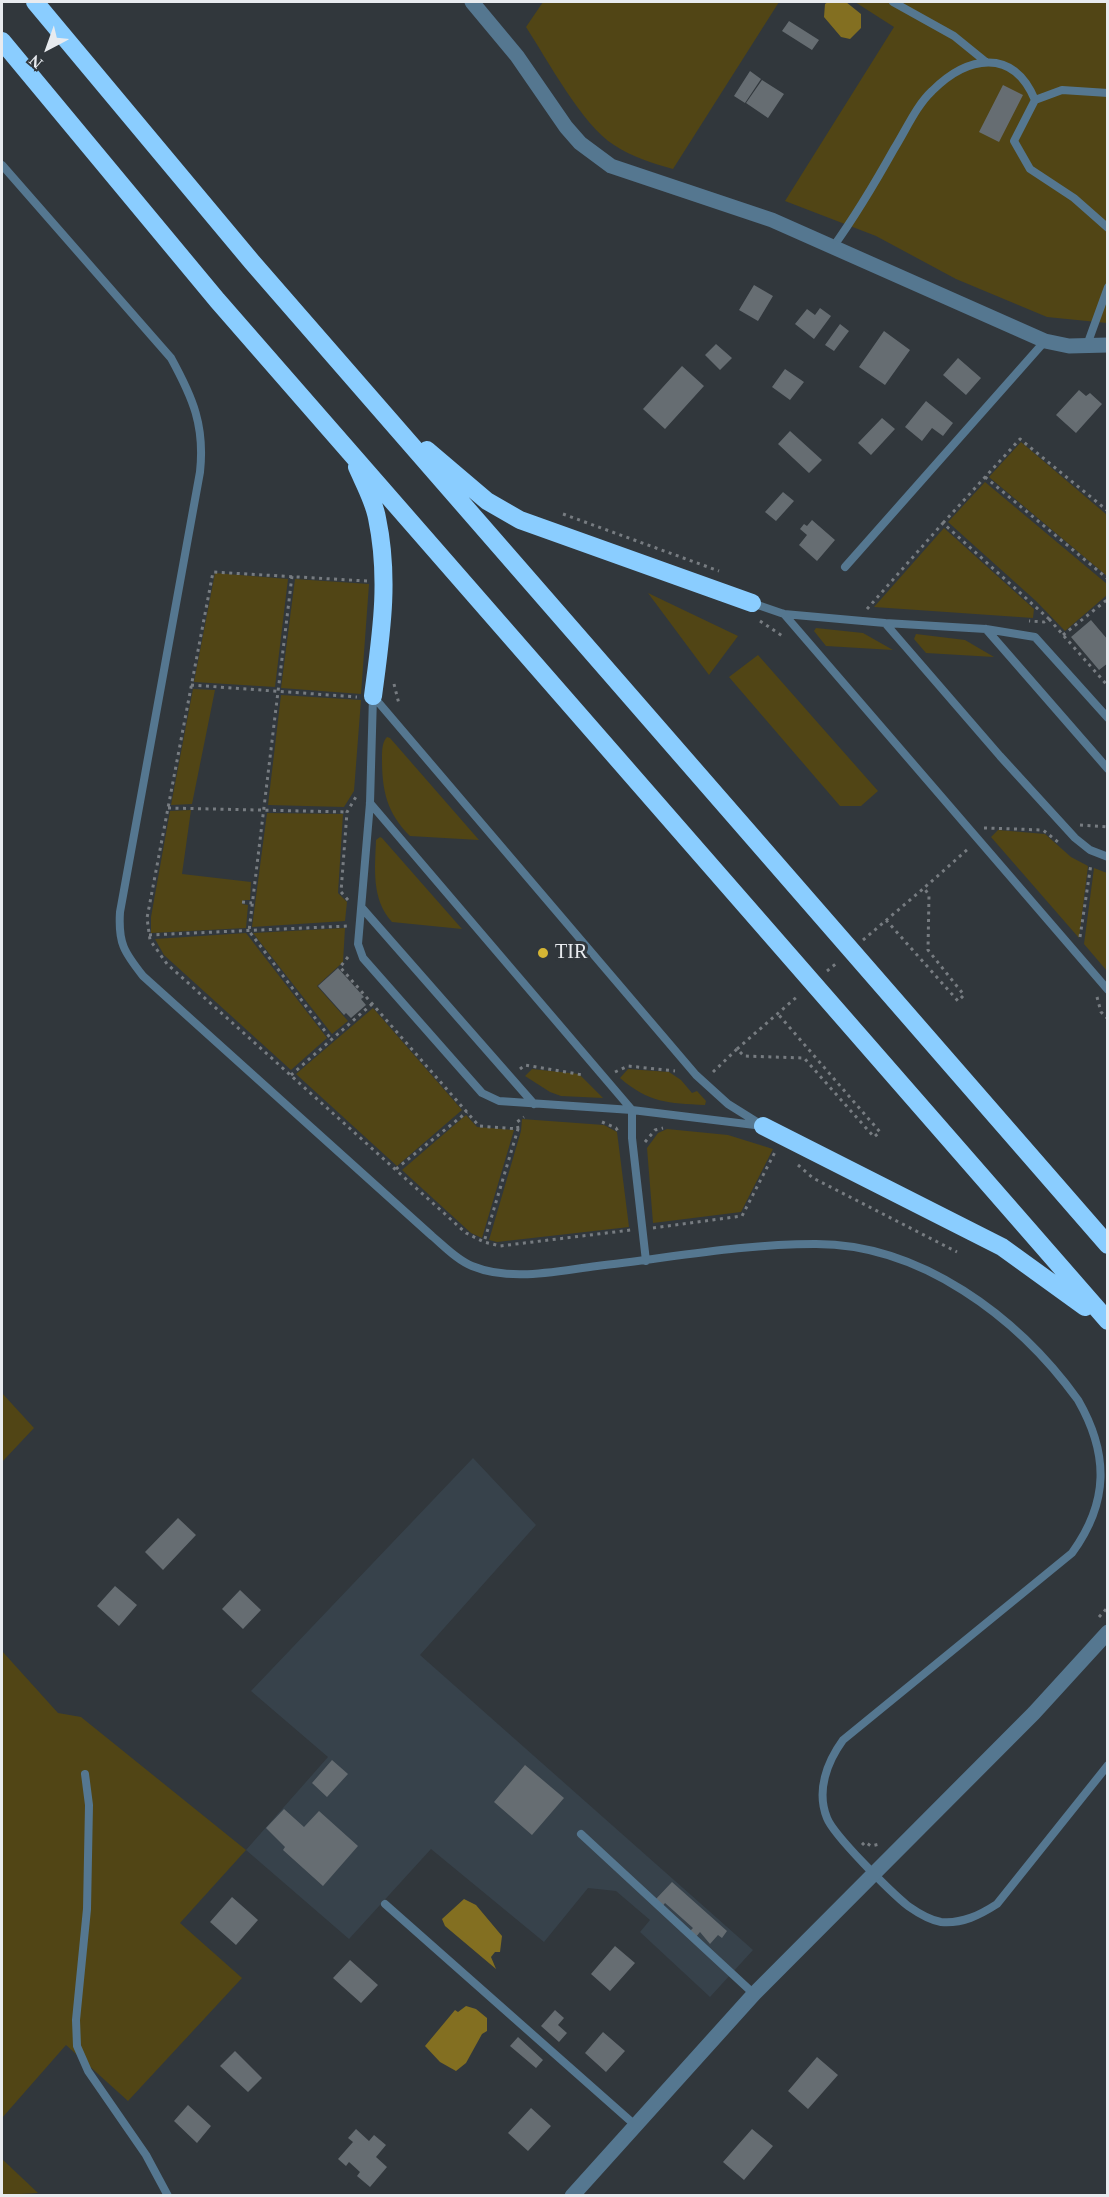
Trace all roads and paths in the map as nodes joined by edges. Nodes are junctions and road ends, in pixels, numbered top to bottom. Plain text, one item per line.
1 (35, 2) edge
2 (472, 2) edge
3 (893, 2) edge
4 (2, 41) edge
5 (987, 62) junction
6 (1107, 93) edge
7 (1035, 100) junction
8 (2, 165) edge
9 (1107, 228) edge
10 (833, 247) junction
11 (1107, 287) edge
12 (1045, 341) junction
13 (1087, 345) junction
14 (1107, 345) edge
15 (378, 408) junction
16 (352, 454) junction
17 (985, 477) junction
18 (1107, 511) edge
19 (563, 514) dead end
20 (943, 523) junction
21 (845, 567) dead end
22 (722, 573) dead end
23 (292, 576) junction
24 (1107, 579) edge
25 (368, 580) dead end
26 (1107, 599) edge
27 (752, 603) joint
28 (877, 611) dead end
29 (784, 614) junction
30 (1049, 619) junction
31 (1020, 621) dead end
32 (885, 623) junction
33 (986, 629) junction
34 (1063, 635) junction
35 (191, 685) junction
36 (1107, 686) edge
37 (278, 692) junction
38 (369, 697) junction
39 (1107, 718) edge
40 (1107, 769) edge
41 (370, 803) junction
42 (168, 808) junction
43 (264, 810) junction
44 (348, 812) dead end
45 (1058, 842) dead end
46 (985, 848) junction
47 (1107, 857) edge
48 (1090, 864) dead end
49 (924, 888) junction
50 (242, 902) dead end
51 (252, 903) junction
52 (362, 908) junction
53 (886, 920) junction
54 (350, 926) dead end
55 (249, 931) junction
56 (149, 935) junction
57 (1072, 936) dead end
58 (859, 943) dead end
59 (841, 959) dead end
60 (823, 975) dead end
61 (805, 990) dead end
62 (1107, 990) edge
63 (372, 1004) dead end
64 (778, 1014) junction
65 (331, 1039) junction
66 (737, 1049) junction
67 (291, 1075) junction
68 (696, 1075) junction
69 (510, 1077) junction
70 (606, 1079) junction
71 (534, 1104) junction
72 (632, 1110) junction
73 (467, 1112) dead end
74 (534, 1117) dead end
75 (591, 1122) dead end
76 (763, 1126) junction
77 (667, 1127) dead end
78 (518, 1129) dead end
79 (620, 1134) dead end
80 (644, 1144) dead end
81 (777, 1148) dead end
82 (797, 1164) dead end
83 (396, 1170) junction
84 (631, 1219) dead end
85 (650, 1228) dead end
86 (1107, 1245) edge
87 (957, 1252) dead end
88 (646, 1261) junction
89 (1107, 1322) edge
90 (1107, 1632) edge
91 (1107, 1765) edge
92 (85, 1774) dead end
93 (581, 1834) dead end
94 (875, 1872) junction
95 (385, 1904) dead end
96 (754, 1994) junction
97 (635, 2125) junction
98 (168, 2196) edge
99 (572, 2196) edge

1 - 15 highway
2 - 10 street
3 - 5 lane
4 - 16 highway
5 - 7 lane
5 - 10 lane
6 - 7 lane
7 - 9 lane
8 - 88 lane
10 - 12 street
11 - 13 lane
12 - 13 street
12 - 21 lane
13 - 14 street
15 - 27 highway
15 - 86 highway
16 - 38 highway
16 - 89 highway
17 - 18 path
17 - 20 path
17 - 24 path
19 - 22 path
20 - 28 path
20 - 30 path
23 - 25 path
23 - 35 path
23 - 37 path
26 - 34 path
27 - 29 lane
29 - 32 lane
29 - 46 lane
30 - 31 path
30 - 34 path
32 - 33 lane
32 - 47 lane
33 - 39 lane
33 - 40 lane
34 - 36 path
35 - 37 path
35 - 42 path
37 - 38 path
37 - 43 path
38 - 41 lane
38 - 68 lane
41 - 52 lane
41 - 70 lane
42 - 43 path
42 - 56 path
43 - 44 path
43 - 51 path
45 - 46 path
46 - 49 path
46 - 62 lane
48 - 57 path
49 - 53 path
49 - 53 path
50 - 51 path
51 - 55 path
52 - 69 lane
52 - 71 lane
53 - 58 path
54 - 55 path
55 - 56 path
55 - 65 path
56 - 67 path
59 - 60 path
61 - 64 path
63 - 65 path
64 - 66 path
64 - 66 path
65 - 67 path
66 - 68 path
67 - 83 path
68 - 70 path
68 - 76 lane
69 - 70 path
69 - 71 lane
70 - 72 lane
71 - 72 lane
72 - 76 lane
72 - 88 lane
73 - 83 path
74 - 78 path
75 - 79 path
76 - 89 highway
77 - 80 path
81 - 85 path
82 - 87 path
83 - 84 path
88 - 94 lane
90 - 94 street
91 - 94 lane
92 - 98 lane
93 - 96 lane
94 - 96 street
95 - 97 lane
96 - 97 street
97 - 99 street

